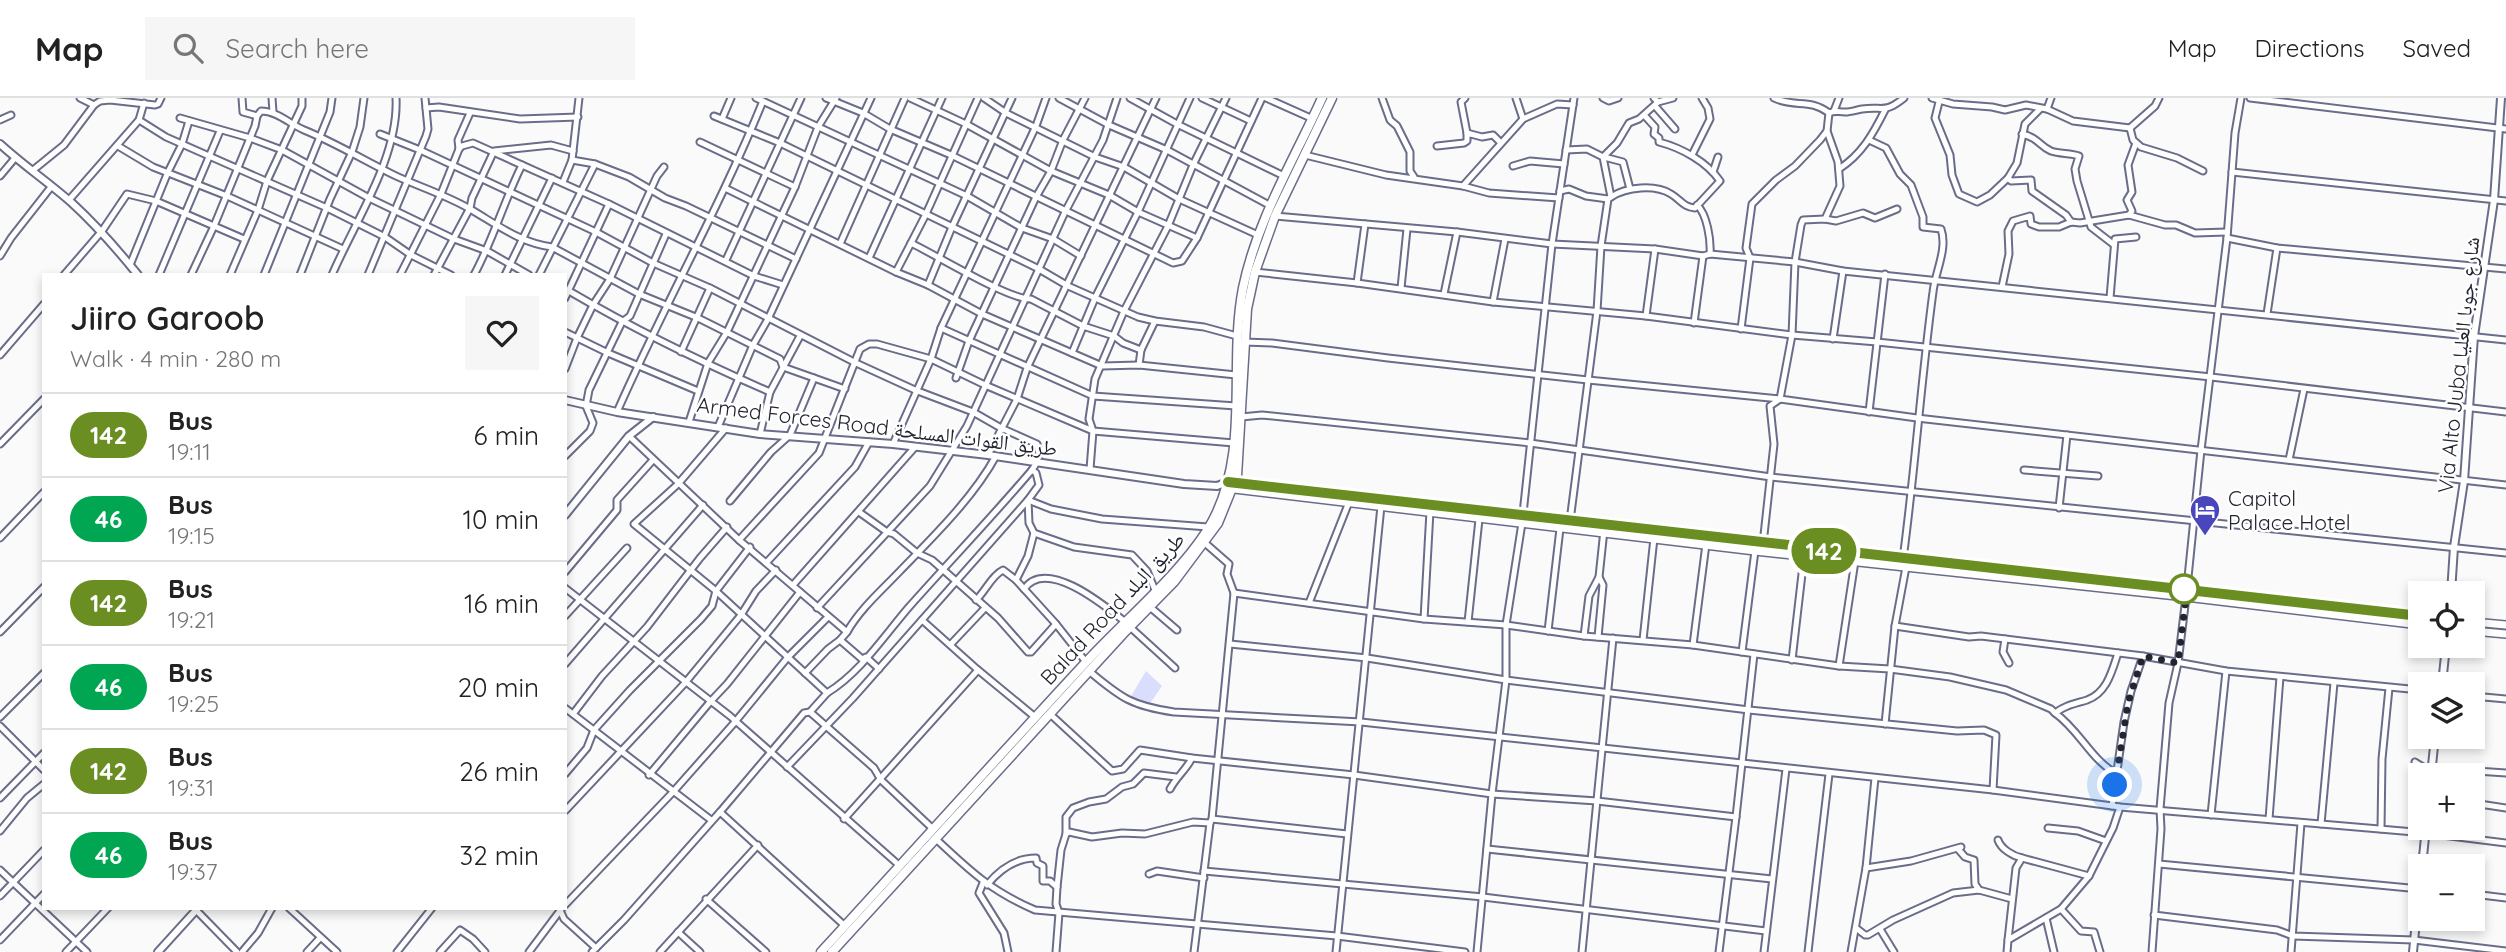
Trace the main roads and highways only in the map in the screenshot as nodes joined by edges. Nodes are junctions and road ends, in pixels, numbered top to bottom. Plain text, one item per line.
1 (1322, 98) edge
2 (1332, 98) edge
3 (1241, 339) junction
4 (1227, 486) junction
5 (1560, 523) junction
6 (1604, 528) junction
7 (1758, 546) junction
8 (1805, 552) junction
9 (1904, 563) junction
10 (2369, 614) junction
11 (2408, 616) edge
12 (2408, 622) edge
13 (2485, 623) edge
14 (1127, 624) junction
15 (2506, 625) edge
16 (2485, 632) edge
17 (2506, 634) edge
18 (1088, 667) junction
19 (821, 952) edge
20 (832, 952) edge

1 - 3 highway, Balad Road طريق البلد
2 - 3 highway, Balad Road طريق البلد
3 - 4 highway, Balad Road طريق البلد
3 - 4 highway, Balad Road طريق البلد
4 - 5 main road
4 - 14 highway, Balad Road طريق البلد
4 - 14 highway, Balad Road طريق البلد
5 - 6 main road
5 - 6 main road
6 - 7 main road
6 - 7 main road
7 - 8 main road
8 - 9 main road
8 - 9 main road
9 - 10 main road
10 - 11 main road
10 - 12 main road
13 - 15 main road
14 - 18 highway, Balad Road طريق البلد
16 - 17 main road
18 - 19 highway, Balad Road طريق البلد
18 - 20 highway, Balad Road طريق البلد

